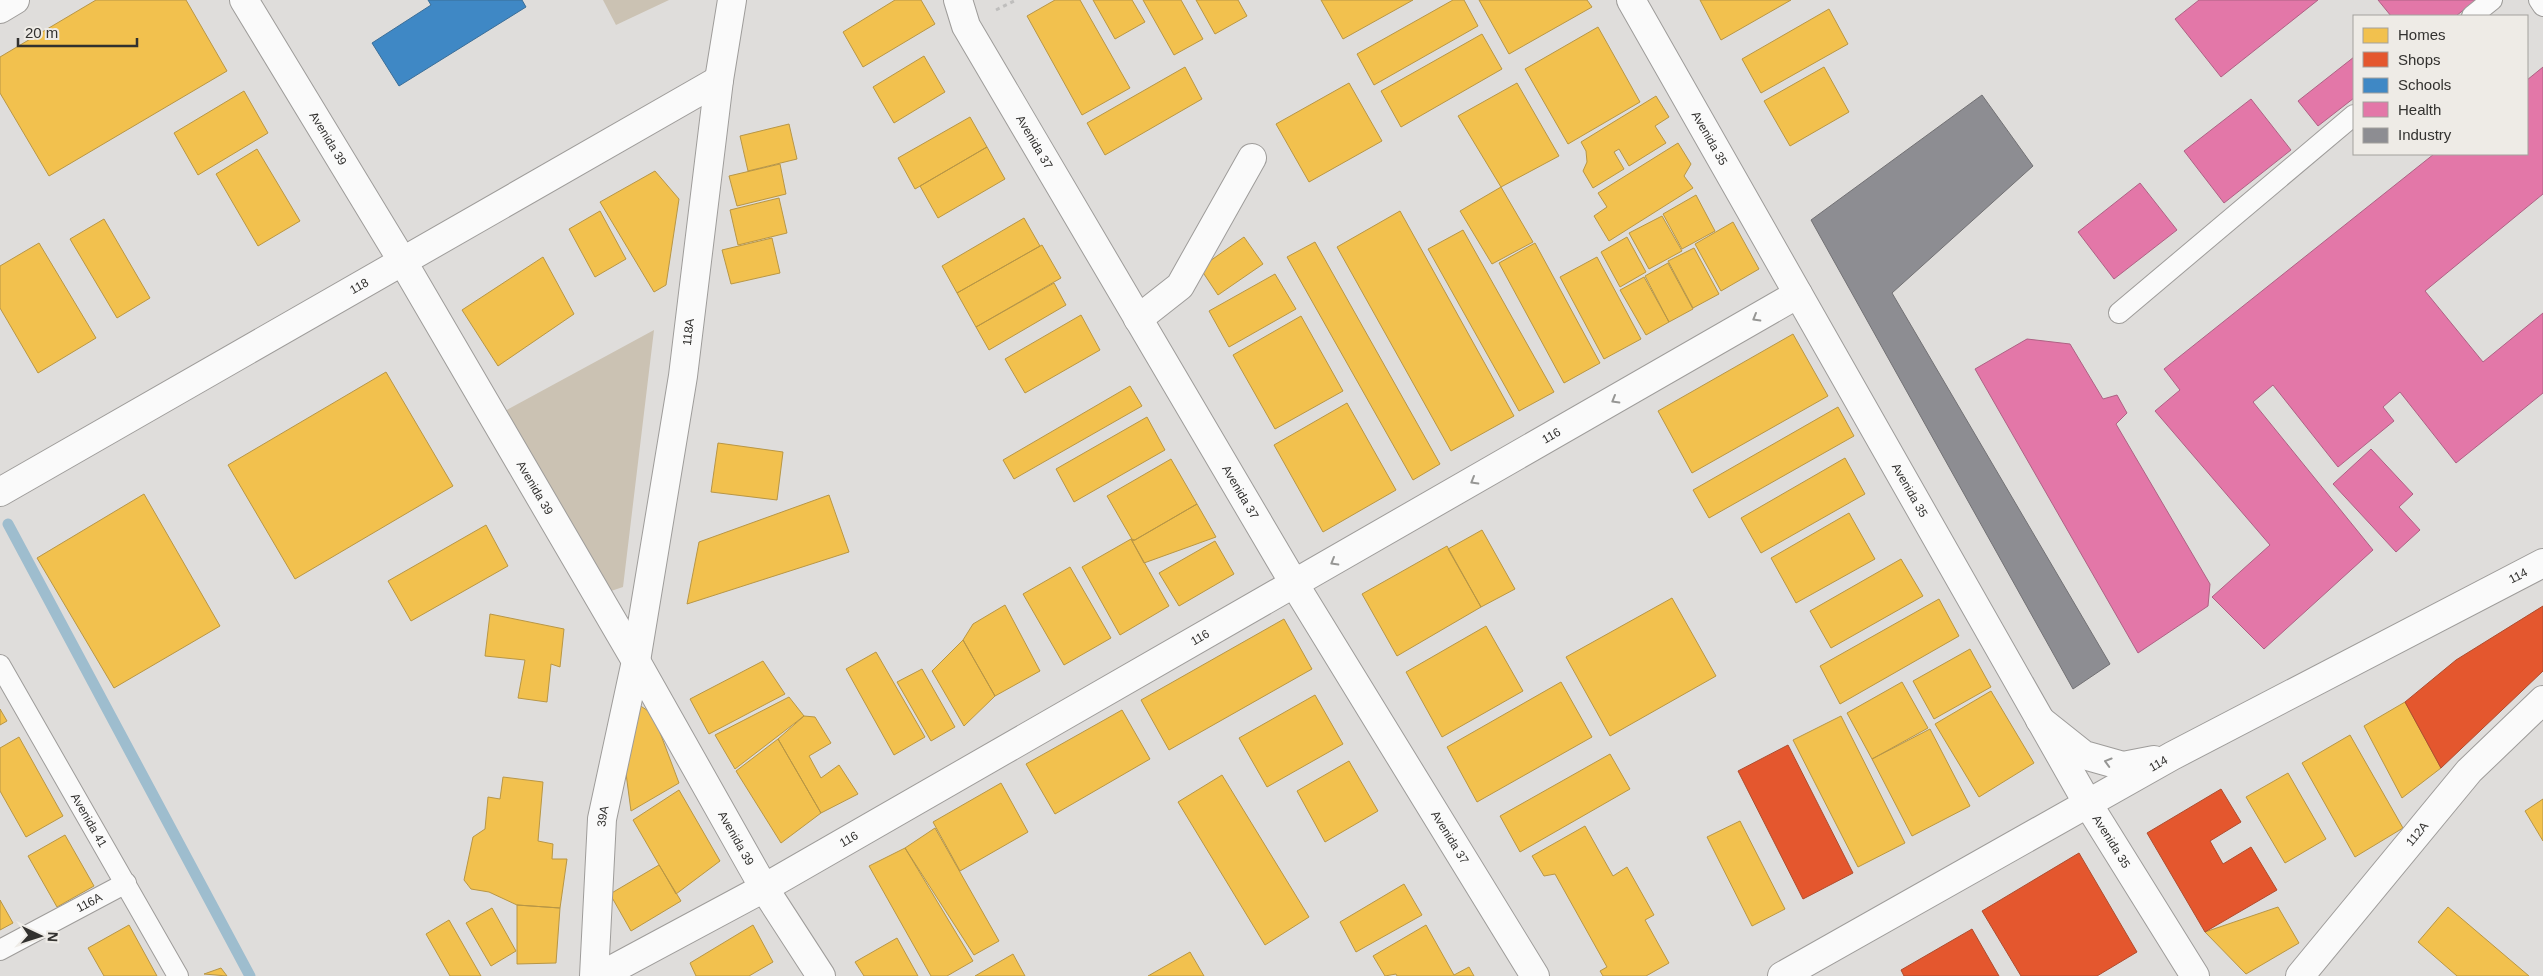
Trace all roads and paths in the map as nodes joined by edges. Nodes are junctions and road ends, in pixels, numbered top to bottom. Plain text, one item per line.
1 (15, 0) edge
2 (244, 0) edge
3 (732, 0) edge
4 (958, 0) edge
5 (1631, 0) edge
6 (2492, 0) edge
7 (2539, 0) edge
8 (2543, 6) edge
9 (0, 9) edge
10 (2473, 15) edge
11 (718, 80) junction
12 (2353, 116) edge
13 (1252, 158) dead end
14 (403, 262) junction
15 (1798, 294) junction
16 (2119, 313) dead end
17 (1138, 320) junction
18 (0, 492) edge
19 (2543, 563) edge
20 (1295, 585) junction
21 (636, 661) junction
22 (0, 665) edge
23 (2543, 700) edge
24 (2040, 720) junction
25 (2172, 756) junction
26 (2088, 804) junction
27 (126, 883) junction
28 (764, 888) junction
29 (0, 950) edge
30 (178, 976) edge
31 (594, 976) edge
32 (600, 976) edge
33 (821, 976) edge
34 (1535, 976) edge
35 (1782, 976) edge
36 (2195, 976) edge
37 (2300, 976) edge

1 - 9 street
2 - 14 street, Avenida 39
3 - 11 street, 118A
4 - 17 street, Avenida 37
5 - 15 street, Avenida 35
6 - 10 lane
7 - 8 lane
11 - 14 street, 118
11 - 21 street, 118A
12 - 16 lane
13 - 17 street
14 - 18 street, 118
14 - 21 street, Avenida 39
15 -> 20 street, 116
15 - 24 street, Avenida 35
17 - 20 street, Avenida 37
19 - 25 street, 114
20 - 28 street, 116
20 - 34 street, Avenida 37
21 - 28 street, Avenida 39
21 - 31 street, 39A
22 - 27 lane, Avenida 41
23 - 37 street, 112A
25 -> 24 street, 114
24 - 26 street, Avenida 35
25 - 26 street, 114
26 - 35 street, 114
26 - 36 street, Avenida 35
27 - 29 lane, 116A
27 - 30 lane, Avenida 41
28 - 32 street, 116
28 - 33 street, Avenida 39

